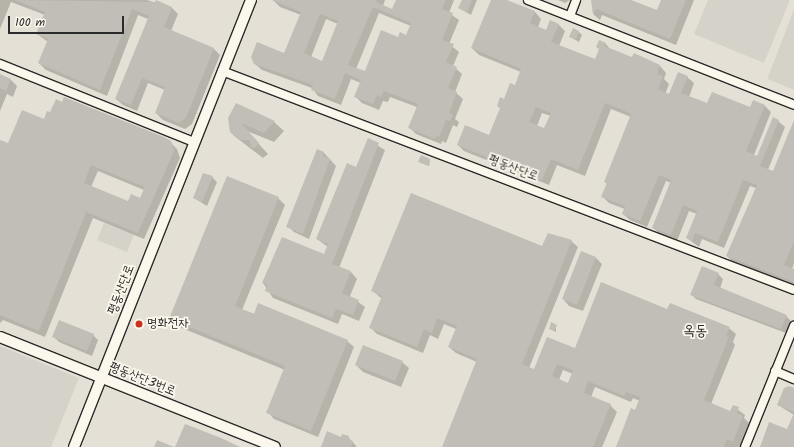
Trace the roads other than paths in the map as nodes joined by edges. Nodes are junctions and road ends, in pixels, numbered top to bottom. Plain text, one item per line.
1 (251, 0) edge
2 (528, 0) edge
3 (576, 0) edge
4 (570, 16) junction
5 (0, 64) edge
6 (222, 71) junction
7 (794, 105) edge
8 (194, 142) junction
9 (794, 290) edge
10 (794, 326) edge
11 (0, 337) edge
12 (775, 371) junction
13 (102, 378) junction
14 (794, 379) edge
15 (74, 447) edge
16 (276, 447) edge
17 (745, 447) edge

1 - 6 street, 평동산단로
2 - 4 street
3 - 4 street
4 - 7 street
5 - 8 street
6 - 8 street, 평동산단로
6 - 9 street, 평동산단로
8 - 13 street, 평동산단로
10 - 12 street
11 - 13 street, 평동산단3번로
12 - 14 street
12 - 17 street
13 - 15 street, 평동산단로
13 - 16 street, 평동산단3번로

